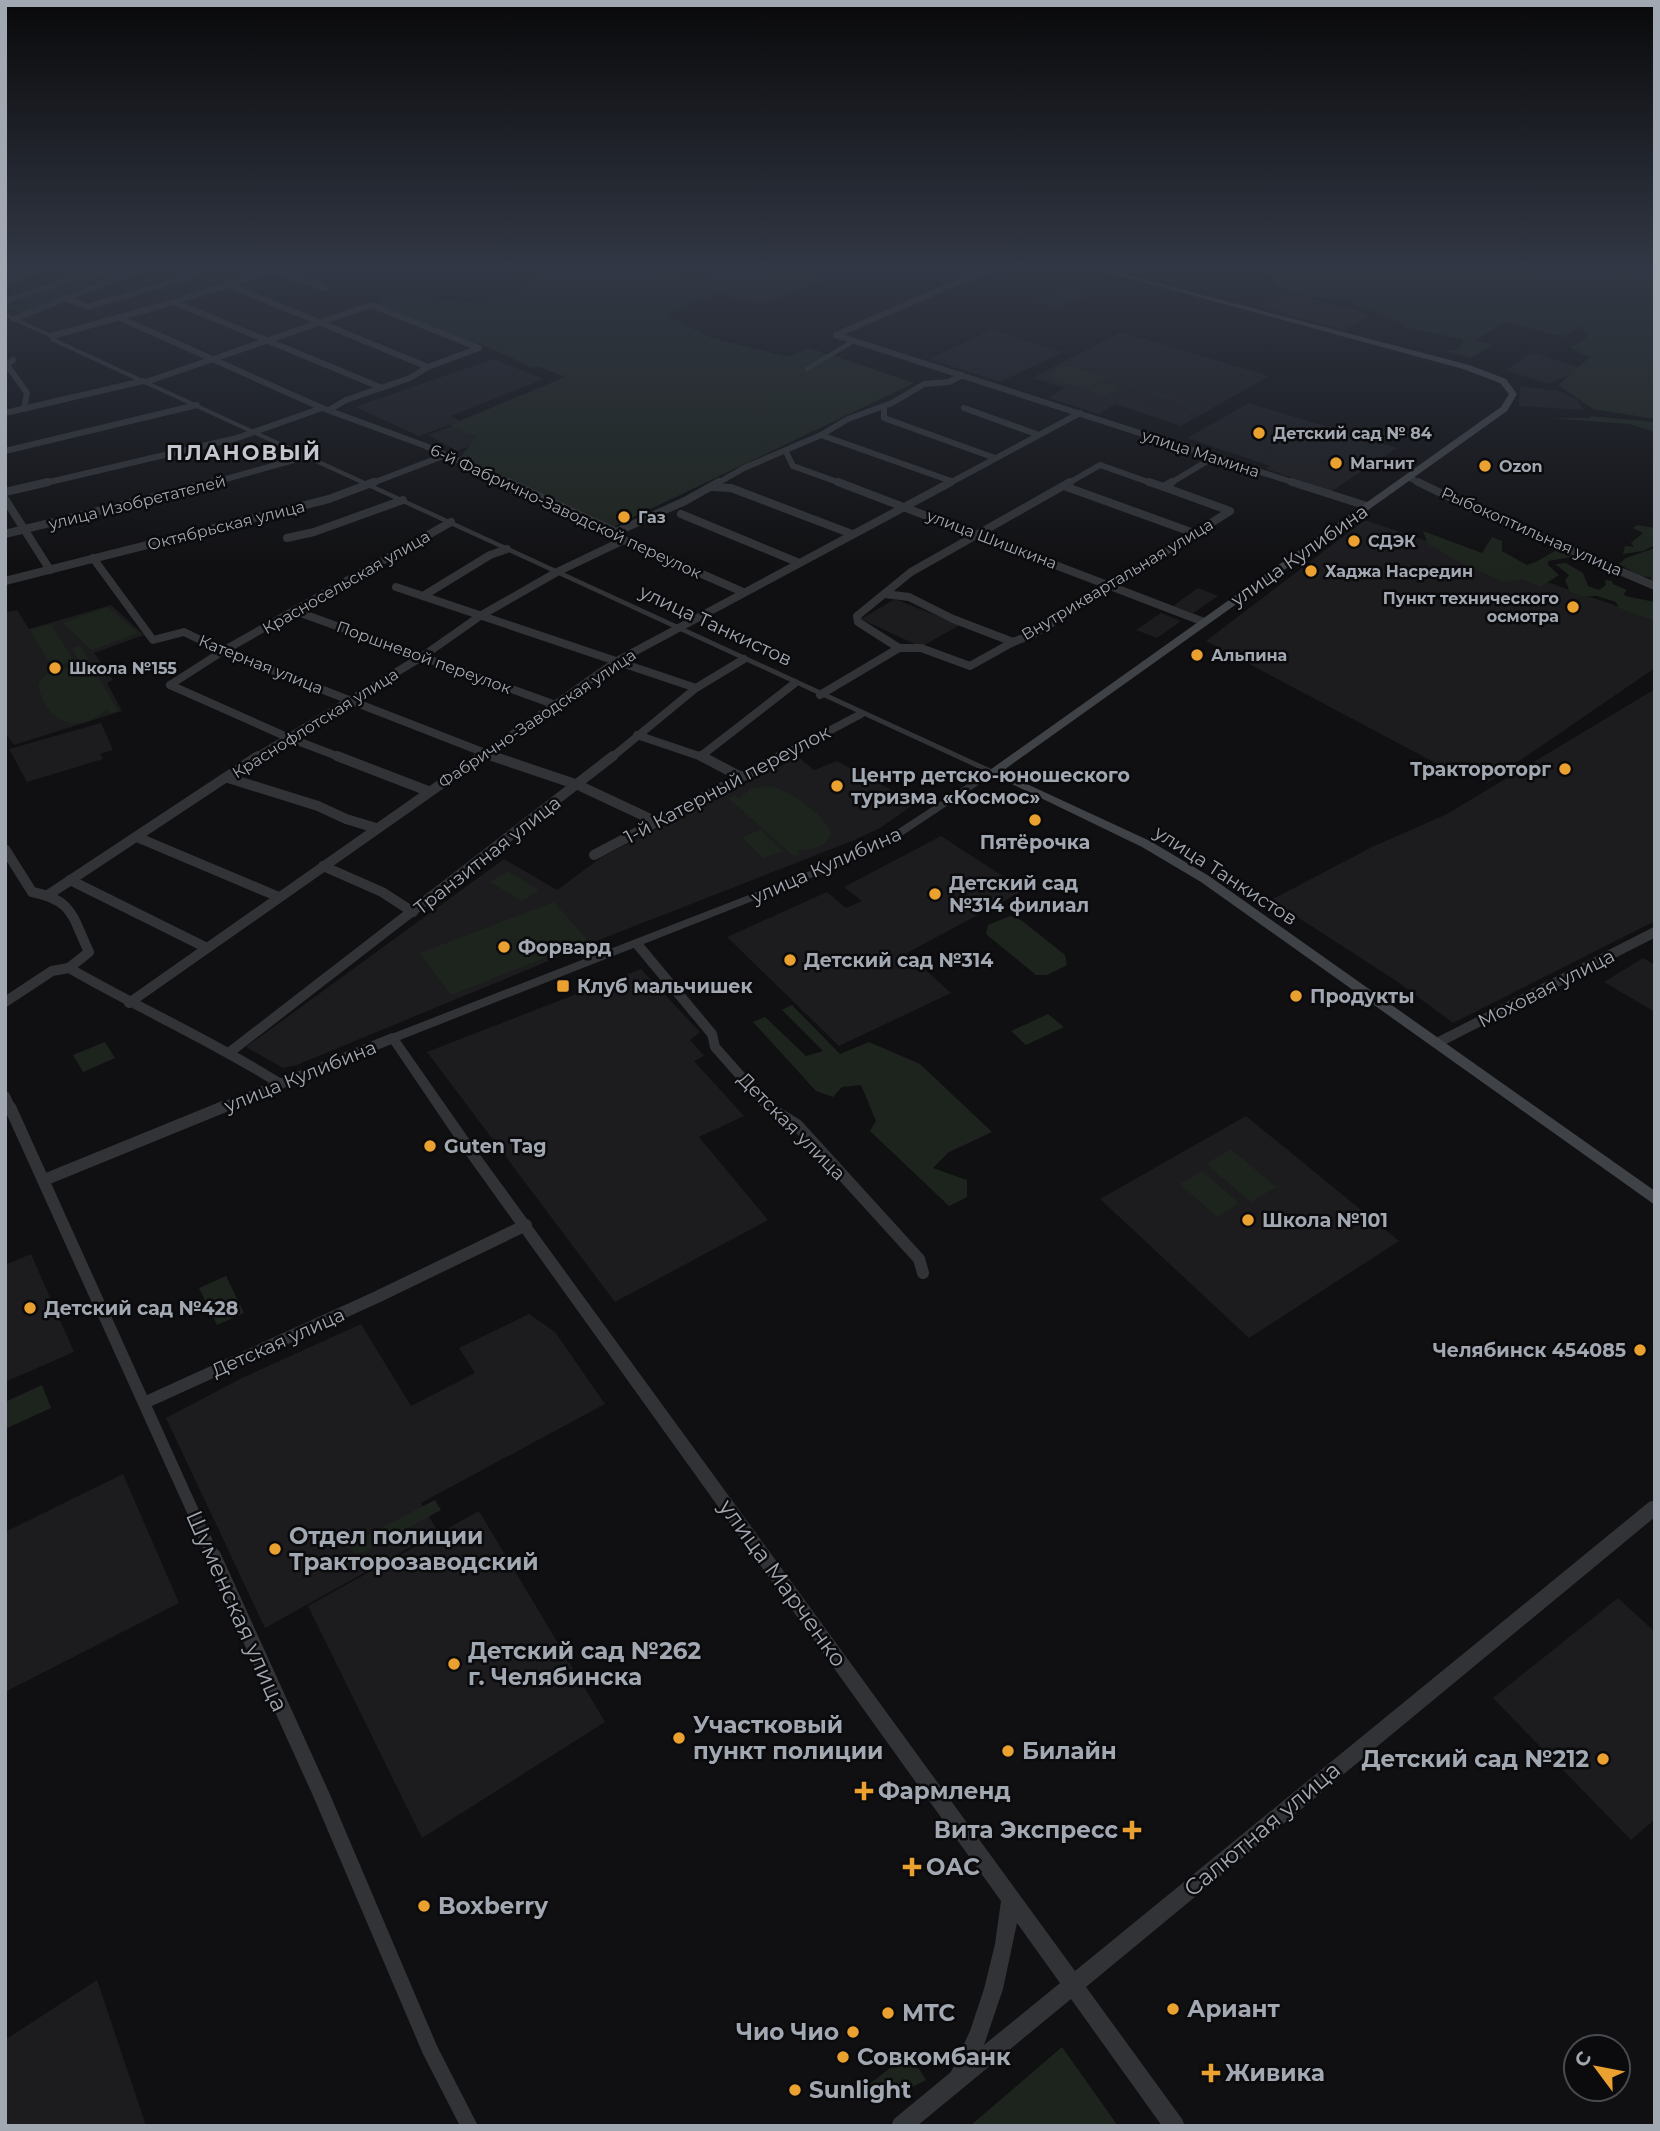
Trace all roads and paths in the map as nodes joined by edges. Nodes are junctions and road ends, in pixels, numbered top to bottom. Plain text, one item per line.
1 (10, 368) edge
2 (115, 368) edge
3 (186, 368) edge
4 (235, 368) edge
5 (335, 368) edge
6 (426, 368) edge
7 (941, 368) edge
8 (1470, 368) edge
9 (962, 375) junction
10 (144, 382) junction
11 (382, 388) junction
12 (197, 405) junction
13 (884, 407) junction
14 (964, 408) dead end
15 (24, 409) junction
16 (325, 410) junction
17 (5, 413) edge
18 (1080, 413) junction
19 (254, 432) junction
20 (821, 435) junction
21 (1040, 435) junction
22 (5, 451) edge
23 (786, 452) junction
24 (308, 456) junction
25 (443, 456) junction
26 (1214, 457) junction
27 (995, 458) junction
28 (1408, 477) junction
29 (951, 481) junction
30 (371, 485) junction
31 (1064, 486) junction
32 (711, 487) junction
33 (1164, 487) junction
34 (5, 492) edge
35 (5, 499) edge
36 (403, 500) junction
37 (677, 505) junction
38 (905, 506) junction
39 (1367, 506) junction
40 (681, 514) junction
41 (647, 518) junction
42 (451, 522) junction
43 (26, 529) junction
44 (616, 532) junction
45 (1194, 533) junction
46 (5, 534) edge
47 (852, 534) junction
48 (978, 535) junction
49 (287, 538) dead end
50 (624, 540) junction
51 (507, 549) junction
52 (93, 558) junction
53 (797, 562) junction
54 (50, 569) junction
55 (557, 572) junction
56 (5, 581) edge
57 (1111, 585) junction
58 (1655, 586) edge
59 (396, 587) dead end
60 (743, 592) junction
61 (885, 594) junction
62 (423, 596) junction
63 (295, 611) junction
64 (480, 616) junction
65 (1203, 622) junction
66 (678, 628) junction
67 (1013, 642) junction
68 (898, 648) junction
69 (223, 651) junction
70 (423, 656) junction
71 (744, 659) junction
72 (617, 661) junction
73 (795, 683) junction
74 (696, 688) junction
75 (820, 695) junction
76 (347, 699) junction
77 (552, 704) junction
78 (861, 714) junction
79 (637, 735) junction
80 (287, 737) junction
81 (483, 753) junction
82 (701, 756) junction
83 (993, 772) junction
84 (741, 777) junction
85 (228, 778) junction
86 (578, 785) junction
87 (429, 791) junction
88 (657, 822) junction
89 (376, 828) junction
90 (139, 838) junction
91 (5, 849) edge
92 (594, 855) dead end
93 (323, 866) junction
94 (69, 880) junction
95 (48, 895) junction
96 (279, 897) junction
97 (413, 912) junction
98 (1655, 932) edge
99 (637, 944) junction
100 (206, 948) junction
101 (69, 968) junction
102 (5, 1002) edge
103 (129, 1003) junction
104 (393, 1038) junction
105 (1437, 1043) junction
106 (230, 1052) junction
107 (279, 1083) junction
108 (5, 1096) edge
109 (44, 1180) junction
110 (1655, 1199) edge
111 (526, 1225) junction
112 (923, 1273) dead end
113 (144, 1403) junction
114 (1655, 1507) edge
115 (1011, 1898) junction
116 (1073, 1985) junction
117 (957, 2080) junction
118 (469, 2126) edge
119 (901, 2126) edge
120 (1175, 2126) edge

1 - 15 street
2 - 10 street, улица Танкистов
3 - 10 street
4 - 16 street, 6-й Фабрично-Заводской переулок
5 - 11 street
6 - 11 street
7 - 9 street, улица Мамина
8 - 28 main road, улица Кулибина
9 - 13 street
9 - 18 street, улица Мамина
10 - 12 street, улица Танкистов
10 - 15 street
11 - 16 street
12 - 19 street, улица Танкистов
12 - 22 street
13 - 20 street
13 - 27 street
14 - 21 street
15 - 17 street
16 - 19 street
16 - 25 street, 6-й Фабрично-Заводской переулок
18 - 21 street, Фабрично-Заводская улица
18 - 26 street, улица Мамина
19 - 24 street, улица Танкистов
19 - 34 street
20 - 23 street
20 - 29 street
21 - 27 street, Фабрично-Заводская улица
23 - 32 street
23 - 38 street, улица Шишкина
24 - 30 street, улица Танкистов
24 - 43 street, улица Изобретателей
25 - 30 street, Октябрьская улица
25 - 44 street, 6-й Фабрично-Заводской переулок
26 - 33 street
26 - 39 street, улица Мамина
27 - 29 street, Фабрично-Заводская улица
28 - 39 main road, улица Кулибина
28 - 58 street, Рыбокоптильная улица
29 - 38 street, Фабрично-Заводская улица
30 - 36 street, улица Танкистов
30 - 52 street, Октябрьская улица
31 - 33 street, Внутриквартальная улица
31 - 45 street
31 - 48 street, Внутриквартальная улица
32 - 37 street
32 - 47 street
33 - 45 street, Внутриквартальная улица
35 - 43 street
36 - 42 street, улица Танкистов
36 - 49 street
37 - 40 street
37 - 41 street
38 - 47 street, Фабрично-Заводская улица
38 - 48 street, улица Шишкина
39 - 65 main road, улица Кулибина
40 - 41 street
40 - 53 street
41 - 44 street
42 - 51 street, улица Танкистов
42 - 63 street, Красносельская улица
43 - 46 street, улица Изобретателей
43 - 54 street
44 - 50 street, 6-й Фабрично-Заводской переулок
45 - 57 street, Внутриквартальная улица
47 - 53 street, Фабрично-Заводская улица
48 - 57 street, улица Шишкина
48 - 61 street, Внутриквартальная улица
50 - 55 street, Краснофлотская улица
50 - 60 street, 6-й Фабрично-Заводской переулок
51 - 55 street, улица Танкистов
51 - 62 street
52 - 54 street, Октябрьская улица
52 - 69 street, Катерная улица
53 - 60 street, Фабрично-Заводская улица
54 - 56 street, Октябрьская улица
55 - 64 street, Краснофлотская улица
55 - 66 street, улица Танкистов
57 - 65 street, улица Шишкина
57 - 67 street, Внутриквартальная улица
59 - 62 street
60 - 66 street, Фабрично-Заводская улица
61 - 67 street
61 - 68 street, Внутриквартальная улица
62 - 64 street
63 - 69 street, Красносельская улица
63 - 70 street, Поршневой переулок
64 - 70 street, Краснофлотская улица
64 - 72 street
65 - 83 main road, улица Кулибина
66 - 71 street, улица Танкистов
66 - 72 street, Фабрично-Заводская улица
67 - 68 street, Внутриквартальная улица
68 - 75 street
69 - 76 street, Катерная улица
69 - 80 street, Красносельская улица
70 - 76 street, Краснофлотская улица
70 - 77 street, Поршневой переулок
71 - 73 street, улица Танкистов
71 - 74 street, Транзитная улица
72 - 74 street
72 - 77 street, Фабрично-Заводская улица
73 - 75 street, улица Танкистов
73 - 82 street
74 - 79 street, Транзитная улица
75 - 78 street, улица Танкистов
76 - 80 street, Краснофлотская улица
76 - 81 street, Катерная улица
77 - 81 street, Фабрично-Заводская улица
78 - 83 street, улица Танкистов
78 - 84 street, 1-й Катерный переулок
79 - 82 street
79 - 86 street, Транзитная улица
80 - 85 street, Краснофлотская улица
80 - 87 street
81 - 86 street, Катерная улица
81 - 87 street, Фабрично-Заводская улица
82 - 84 street
83 - 99 street, улица Кулибина
83 - 105 main road, улица Танкистов
84 - 88 street, 1-й Катерный переулок
85 - 89 street
85 - 90 street, Краснофлотская улица
86 - 88 street, Катерная улица
86 - 97 street, Транзитная улица
87 - 89 street, Фабрично-Заводская улица
88 - 92 street, 1-й Катерный переулок
89 - 93 street, Фабрично-Заводская улица
90 - 94 street, Краснофлотская улица
90 - 96 street
91 - 95 street
93 - 96 street, Фабрично-Заводская улица
93 - 97 street
94 - 95 street, Краснофлотская улица
94 - 100 street
95 - 101 street
96 - 100 street, Фабрично-Заводская улица
97 - 106 street, Транзитная улица
98 - 105 street, Моховая улица
99 - 104 street, улица Кулибина
99 - 112 street, Детская улица
100 - 103 street, Фабрично-Заводская улица
101 - 102 street
101 - 103 street
103 - 106 street
104 - 107 street, улица Кулибина
104 - 111 street, улица Марченко
105 - 110 main road, улица Танкистов
106 - 107 street
107 - 109 street, улица Кулибина
108 - 109 street, Шуменская улица
109 - 113 street, Шуменская улица
111 - 113 street, Детская улица
111 - 115 street, улица Марченко
113 - 118 street, Шуменская улица
114 - 116 street, Салютная улица
115 - 116 street, улица Марченко
115 - 117 street
116 - 117 street, Салютная улица
116 - 120 street, улица Марченко
117 - 119 street, Салютная улица

